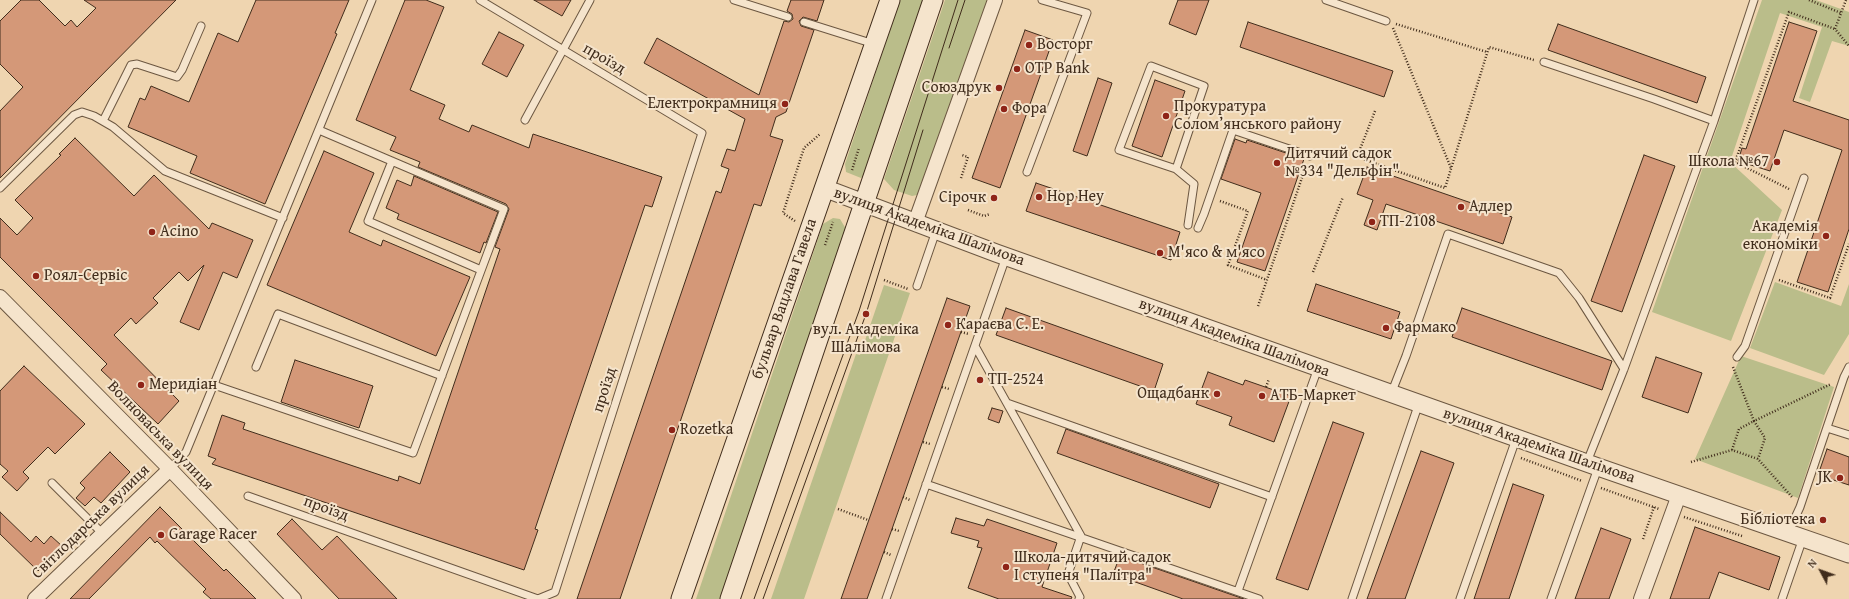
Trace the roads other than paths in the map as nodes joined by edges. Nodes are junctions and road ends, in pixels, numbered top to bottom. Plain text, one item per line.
1 (372, 0) edge
2 (480, 0) edge
3 (590, 0) edge
4 (734, 0) edge
5 (890, 0) edge
6 (933, 0) edge
7 (995, 0) edge
8 (1042, 0) edge
9 (1326, 0) edge
10 (1754, 0) edge
11 (757, 3) edge
12 (788, 17) dead end
13 (1386, 21) dead end
14 (804, 22) dead end
15 (201, 26) dead end
16 (875, 45) junction
17 (563, 51) junction
18 (1544, 62) road end
19 (525, 120) dead end
20 (103, 121) junction
21 (1714, 121) junction
22 (319, 130) junction
23 (1310, 156) road end
24 (392, 161) junction
25 (1176, 170) junction
26 (1028, 172) dead end
27 (1804, 178) dead end
28 (0, 188) edge
29 (824, 188) junction
30 (865, 204) junction
31 (283, 218) junction
32 (915, 223) junction
33 (1188, 225) dead end
34 (1198, 228) dead end
35 (936, 231) junction
36 (1006, 256) junction
37 (481, 270) junction
38 (915, 289) road end
39 (0, 297) edge
40 (975, 346) junction
41 (1736, 357) dead end
42 (256, 367) dead end
43 (1849, 367) edge
44 (1318, 368) junction
45 (1624, 369) junction
46 (442, 376) junction
47 (1846, 378) edge
48 (214, 385) junction
49 (1391, 394) junction
50 (1006, 403) junction
51 (1419, 403) junction
52 (1827, 428) junction
53 (1849, 435) edge
54 (1516, 438) junction
55 (1592, 465) junction
56 (170, 469) junction
57 (52, 483) dead end
58 (926, 484) junction
59 (1679, 495) junction
60 (248, 496) dead end
61 (1272, 497) junction
62 (103, 534) junction
63 (1081, 536) junction
64 (1796, 536) junction
65 (1849, 554) edge
66 (1238, 591) junction
67 (35, 599) edge
68 (294, 599) edge
69 (681, 599) edge
70 (730, 599) edge
71 (886, 599) edge
72 (1079, 599) edge
73 (1259, 599) edge
74 (1352, 599) edge
75 (1460, 599) edge
76 (1551, 599) edge
77 (1641, 599) edge
78 (1782, 599) edge

1 - 22 lane
2 - 17 lane, проїзд
3 - 17 lane
4 - 11 lane
5 - 16 main road, бульвар Вацлава Гавела
6 - 30 main road
7 - 32 street
8 - 26 lane
9 - 13 lane
10 - 21 lane
11 - 12 lane
14 - 16 lane
15 - 20 lane
16 - 29 main road, бульвар Вацлава Гавела
17 - 19 lane
17 - 60 lane, проїзд
18 - 21 lane
20 - 28 lane
20 - 31 lane
21 - 45 lane
22 - 24 lane
22 - 31 lane
23 - 34 lane
24 - 37 lane
24 - 37 lane
25 - 25 lane
25 - 33 lane
27 - 41 lane
29 - 30 street, вулиця Академіка Шалімова
29 - 69 main road, бульвар Вацлава Гавела
30 - 32 street, вулиця Академіка Шалімова
30 - 70 main road
31 - 48 lane
32 - 35 street, вулиця Академіка Шалімова
35 - 36 street, вулиця Академіка Шалімова
35 - 38 lane
36 - 40 lane
36 - 44 street, вулиця Академіка Шалімова
37 - 46 lane
39 - 56 street, Волноваська вулиця
40 - 50 lane
40 - 58 lane
42 - 46 lane
43 - 47 lane
44 - 49 street, вулиця Академіка Шалімова
44 - 61 lane
45 - 49 lane
45 - 55 lane
46 - 48 lane
47 - 52 lane
48 - 56 lane
49 - 51 street, вулиця Академіка Шалімова
50 - 61 lane
50 - 63 lane
51 - 54 street, вулиця Академіка Шалімова
51 - 74 lane
52 - 53 lane
52 - 64 lane
54 - 55 street, вулиця Академіка Шалімова
54 - 75 lane
55 - 59 street, вулиця Академіка Шалімова
55 - 76 lane
56 - 62 street, Світлодарська вулиця
56 - 68 street, Волноваська вулиця
57 - 62 lane
58 - 63 lane
58 - 71 lane
59 - 64 street, вулиця Академіка Шалімова
59 - 77 street
61 - 66 lane
62 - 67 street, Світлодарська вулиця
63 - 66 lane
63 - 72 lane
64 - 65 street, вулиця Академіка Шалімова
64 - 78 lane
66 - 73 lane

